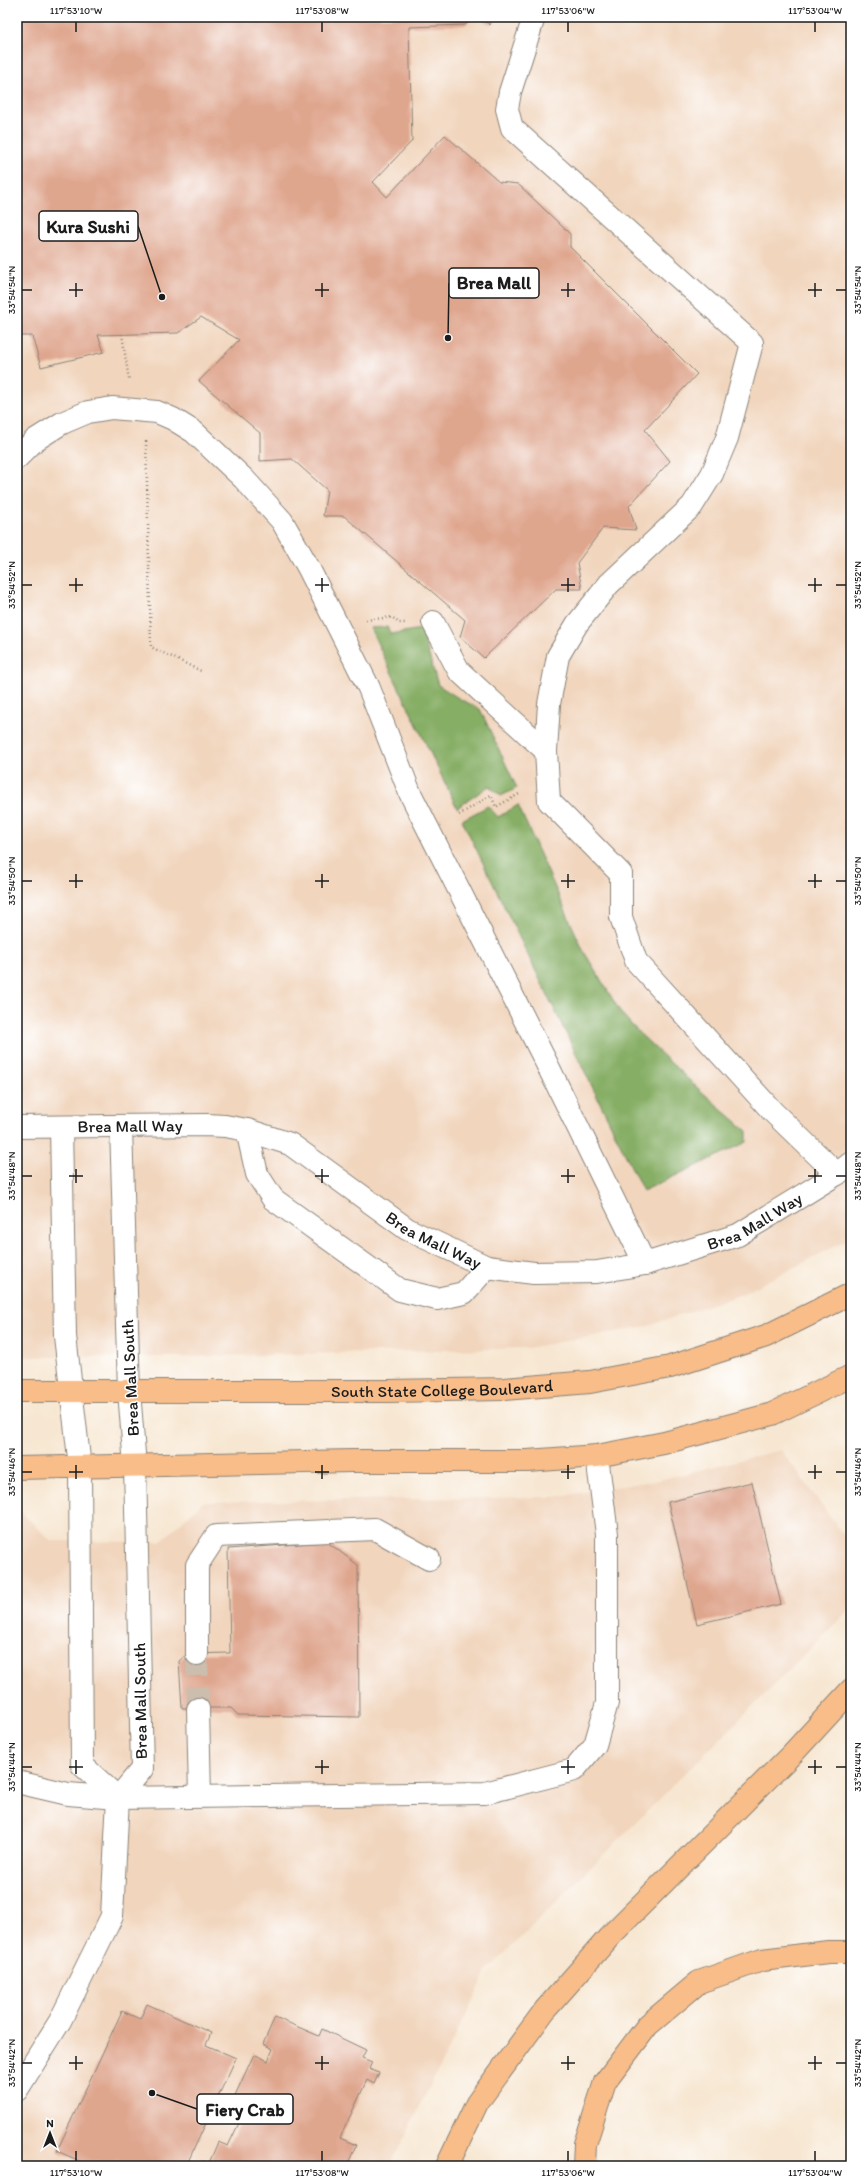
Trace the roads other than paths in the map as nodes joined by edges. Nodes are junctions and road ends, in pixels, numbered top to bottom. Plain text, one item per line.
1 (534, 17) edge
2 (17, 458) edge
3 (432, 622) road end
4 (546, 752) junction
5 (121, 1126) junction
6 (17, 1127) edge
7 (60, 1127) junction
8 (247, 1130) junction
9 (844, 1169) edge
10 (645, 1264) junction
11 (488, 1267) junction
12 (851, 1294) edge
13 (851, 1376) edge
14 (17, 1391) edge
15 (70, 1391) junction
16 (129, 1391) junction
17 (597, 1456) junction
18 (135, 1466) junction
19 (80, 1467) junction
20 (17, 1468) edge
21 (428, 1559) dead end
22 (197, 1654) tunnel mouth
23 (851, 1690) edge
24 (198, 1709) tunnel mouth
25 (17, 1782) edge
26 (200, 1796) junction
27 (118, 1798) junction
28 (851, 1952) edge
29 (17, 2090) edge
30 (447, 2166) edge
31 (584, 2166) edge

1 - 4 lane
2 - 10 lane
3 - 4 lane
4 - 9 lane
5 - 7 lane, Brea Mall Way
5 - 8 lane, Brea Mall Way
5 - 16 lane, Brea Mall South
6 - 7 lane, Brea Mall Way
7 - 15 lane
8 - 11 lane, Brea Mall Way
8 - 11 lane
9 - 10 lane, Brea Mall Way
10 - 11 lane, Brea Mall Way
12 - 16 main road, South State College Boulevard
13 - 17 main road
14 - 15 main road, South State College Boulevard
15 - 16 main road, South State College Boulevard
15 - 19 lane
16 - 18 lane, Brea Mall South
17 - 18 main road
17 - 26 lane
18 - 19 main road
18 - 27 lane, Brea Mall South
19 - 20 main road
19 - 27 lane
21 - 22 lane
23 - 30 main road
24 - 26 lane
25 - 27 lane
26 - 27 lane
27 - 29 lane
28 - 31 main road

